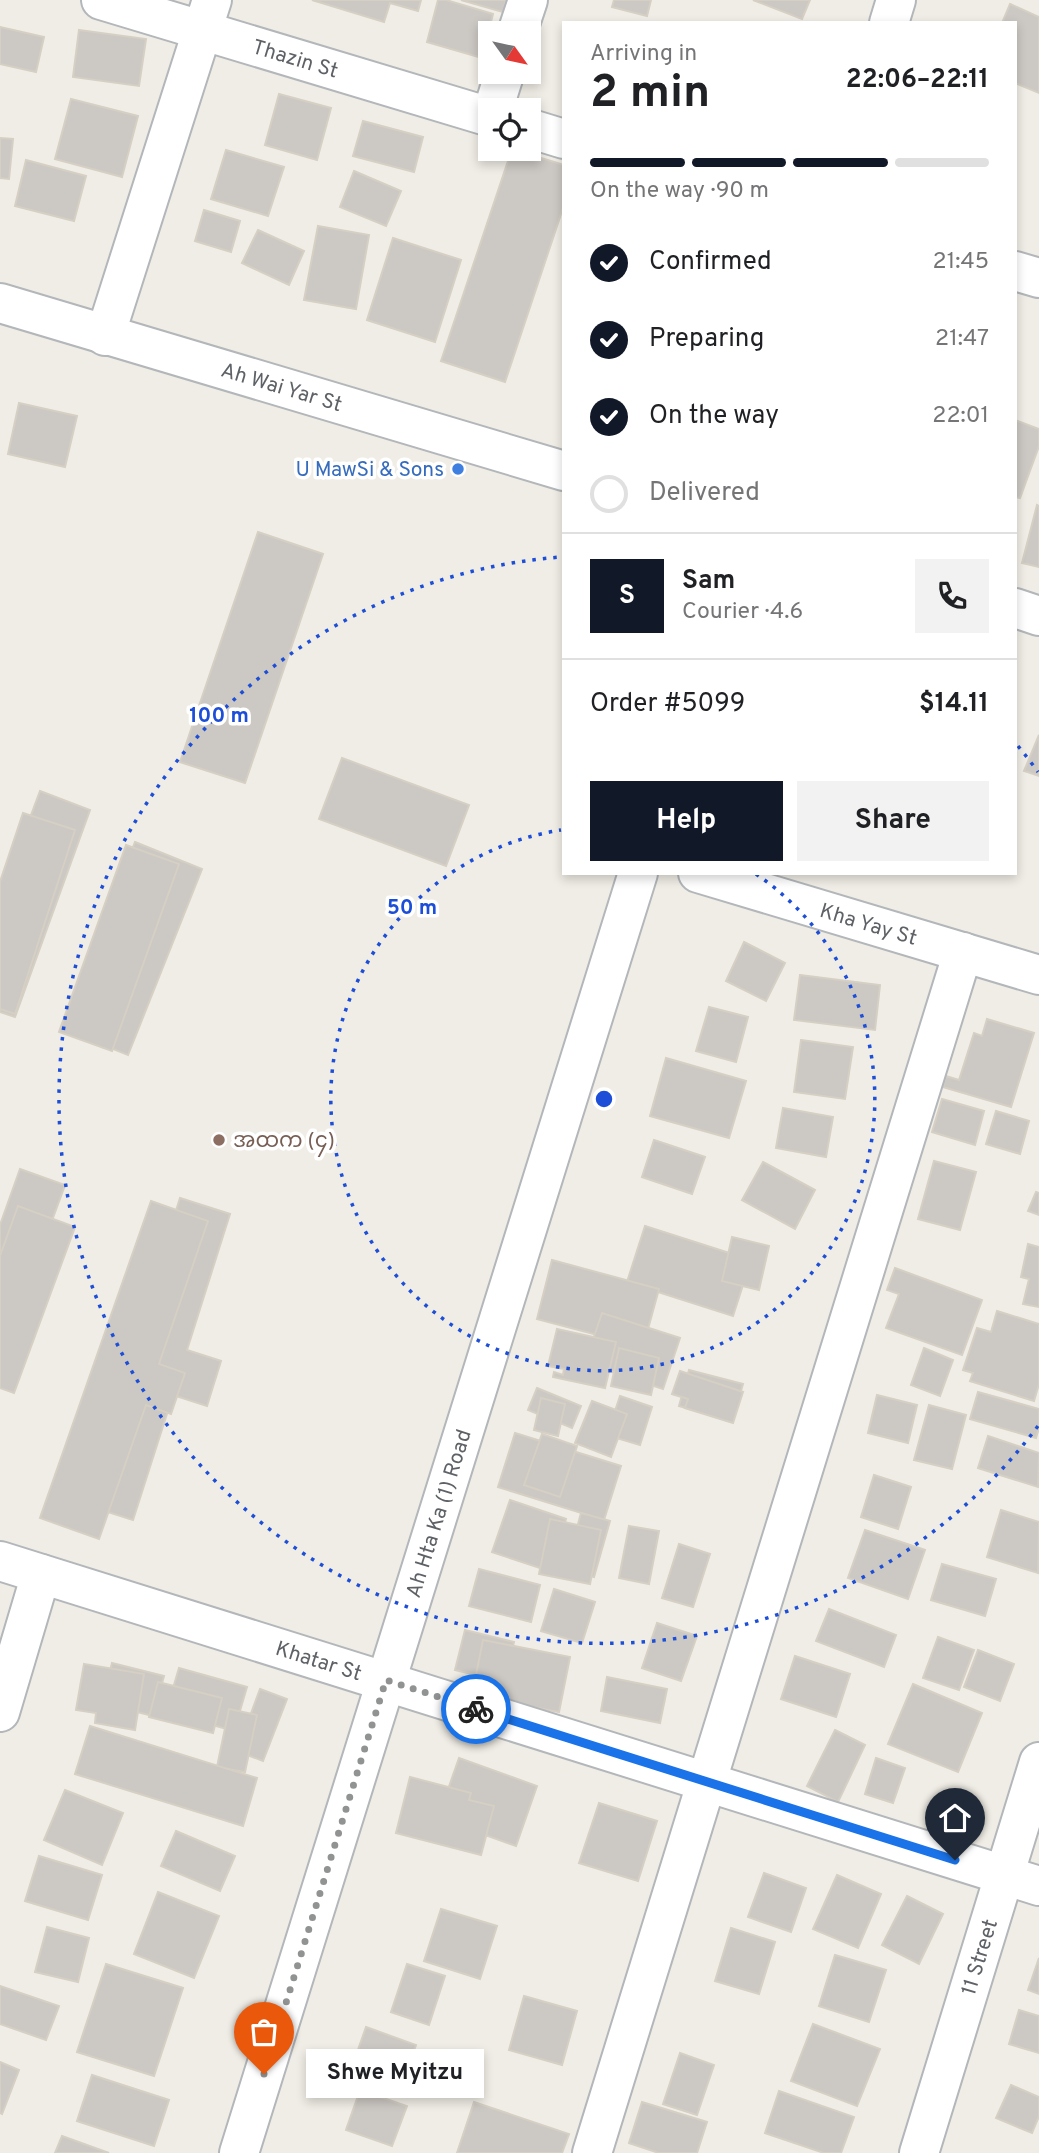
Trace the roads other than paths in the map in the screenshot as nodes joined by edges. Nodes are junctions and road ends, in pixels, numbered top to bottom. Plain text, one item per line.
1 (101, 0) edge
2 (528, 0) edge
3 (896, 0) edge
4 (207, 15) edge
5 (521, 21) edge
6 (890, 21) edge
7 (478, 113) edge
8 (541, 132) edge
9 (562, 138) edge
10 (1017, 272) edge
11 (1039, 278) edge
12 (0, 303) edge
13 (105, 336) junction
14 (562, 470) edge
15 (1017, 609) edge
16 (1039, 616) edge
17 (637, 875) edge
18 (705, 875) edge
19 (963, 952) junction
20 (1039, 975) edge
21 (0, 1561) edge
22 (41, 1574) junction
23 (386, 1680) junction
24 (0, 1712) edge
25 (1039, 1762) edge
26 (707, 1782) junction
27 (1022, 1881) edge
28 (239, 2153) edge
29 (592, 2153) edge
30 (919, 2153) edge

1 - 4 street, Thazin St
2 - 5 street
3 - 6 street
4 - 7 street, Thazin St
4 - 13 street
8 - 9 street
10 - 11 street
12 - 13 street, Ah Wai Yar St
13 - 14 street, Ah Wai Yar St
15 - 16 street
17 - 23 street, Ah Hta Ka (1) Road
18 - 19 street, Kha Yay St
19 - 20 street, Kha Yay St
19 - 26 street
21 - 22 street, Khatar St
22 - 23 street, Khatar St
22 - 24 street
23 - 26 street, Khatar St
23 - 28 street, Ah Hta Ka (1) Road
25 - 27 street, 11 Street
26 - 27 street, Khatar St
26 - 29 street
27 - 30 street, 11 Street

